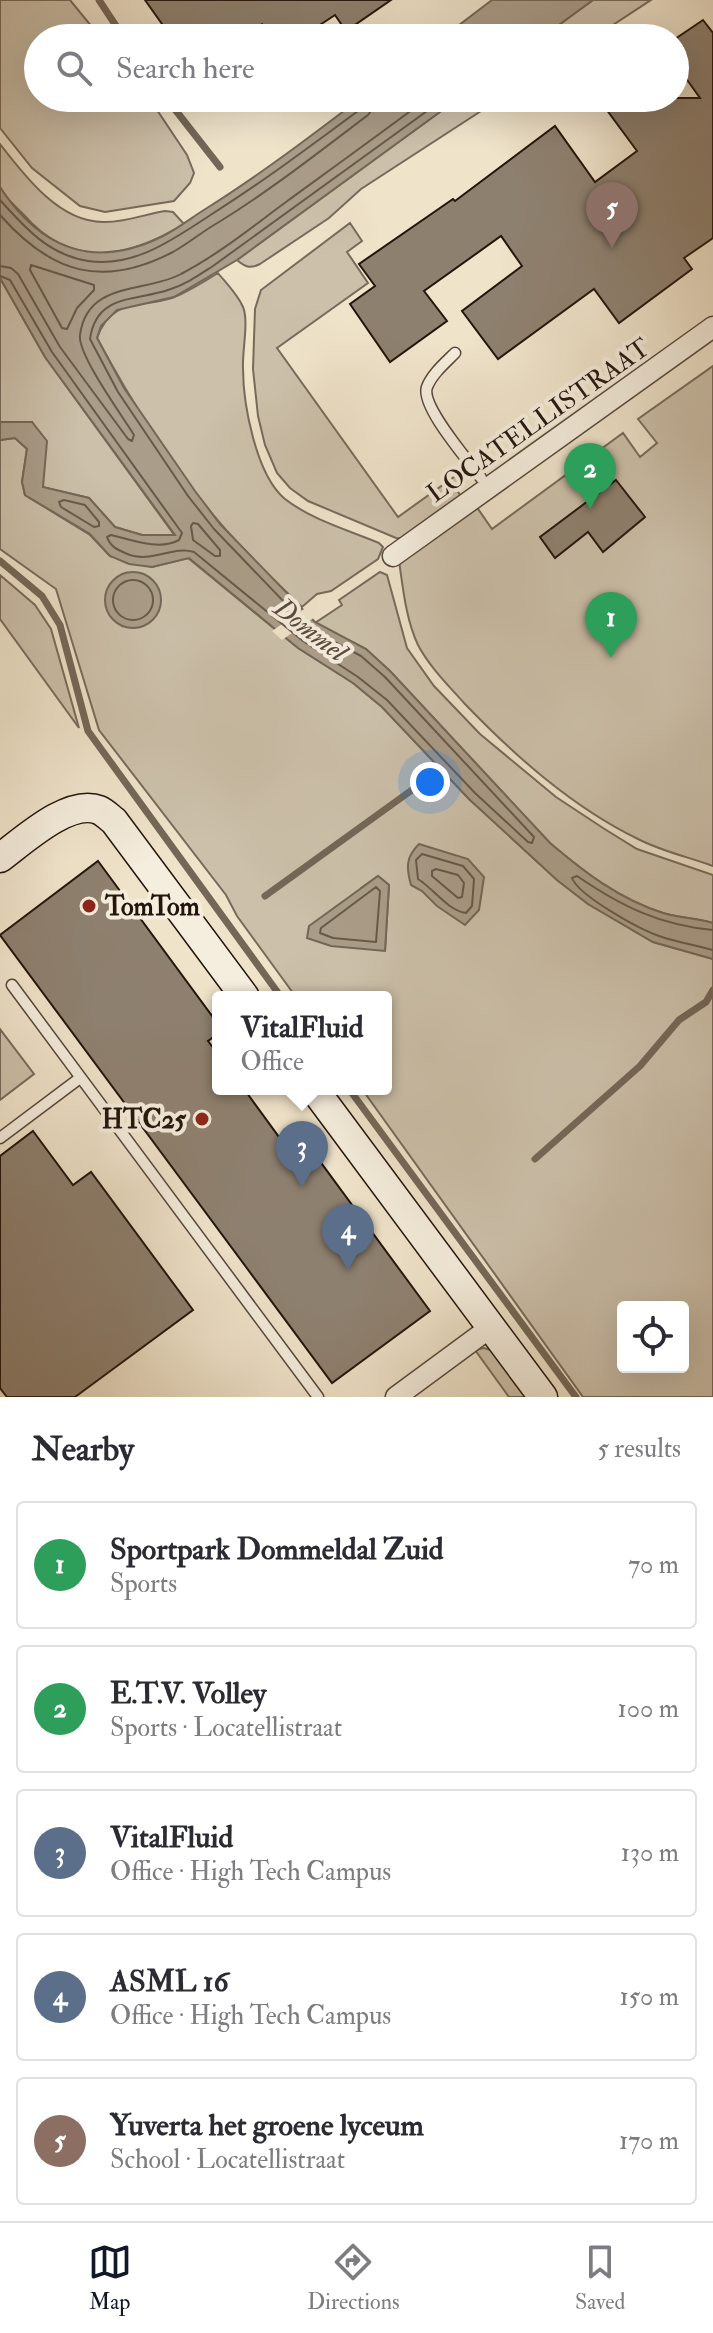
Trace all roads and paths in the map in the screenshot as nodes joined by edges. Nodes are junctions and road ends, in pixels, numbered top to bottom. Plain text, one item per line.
1 (713, 327) edge
2 (455, 353) dead end
3 (481, 478) dead end
4 (393, 556) dead end
5 (0, 858) edge
6 (12, 985) dead end
7 (241, 991) edge
8 (80, 1078) junction
9 (318, 1095) edge
10 (0, 1138) edge
11 (491, 1327) junction
12 (318, 1397) edge
13 (396, 1397) edge
14 (543, 1397) edge

1 - 4 street, LOCATELLISTRAAT
2 - 3 lane
5 - 7 street
6 - 8 lane
8 - 10 lane
8 - 12 lane
9 - 11 street
11 - 13 street
11 - 14 street

